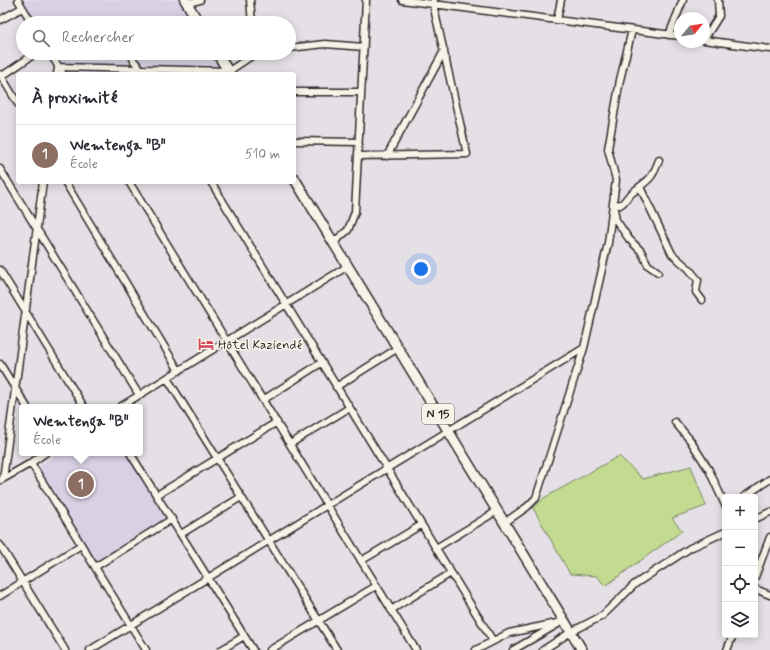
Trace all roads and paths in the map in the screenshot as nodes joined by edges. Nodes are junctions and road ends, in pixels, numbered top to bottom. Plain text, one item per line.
1 (18, 0) edge
2 (200, 0) edge
3 (250, 0) edge
4 (366, 0) edge
5 (402, 0) edge
6 (560, 0) edge
7 (683, 0) edge
8 (718, 0) edge
9 (186, 1) edge
10 (434, 2) edge
11 (22, 8) junction
12 (27, 16) edge
13 (195, 16) edge
14 (251, 16) edge
15 (0, 20) edge
16 (557, 20) junction
17 (632, 30) junction
18 (710, 30) edge
19 (669, 35) junction
20 (674, 35) edge
21 (710, 40) edge
22 (296, 47) edge
23 (364, 47) junction
24 (770, 49) edge
25 (444, 51) junction
26 (25, 60) edge
27 (54, 60) edge
28 (134, 60) edge
29 (221, 60) edge
30 (245, 60) edge
31 (58, 66) junction
32 (143, 71) edge
33 (57, 72) edge
34 (62, 72) edge
35 (186, 72) edge
36 (228, 72) edge
37 (230, 72) edge
38 (1, 75) edge
39 (296, 92) edge
40 (361, 92) junction
41 (16, 101) edge
42 (296, 141) edge
43 (358, 142) junction
44 (358, 156) junction
45 (387, 156) junction
46 (659, 160) dead end
47 (0, 169) edge
48 (296, 181) edge
49 (43, 184) edge
50 (66, 184) edge
51 (130, 184) edge
52 (212, 184) edge
53 (640, 187) junction
54 (613, 203) junction
55 (37, 230) junction
56 (333, 243) junction
57 (348, 266) junction
58 (0, 270) edge
59 (658, 272) dead end
60 (702, 300) dead end
61 (286, 304) junction
62 (26, 313) junction
63 (227, 341) junction
64 (398, 348) junction
65 (584, 348) junction
66 (321, 363) junction
67 (0, 364) edge
68 (179, 371) junction
69 (167, 378) junction
70 (336, 387) junction
71 (15, 389) junction
72 (139, 395) junction
73 (263, 400) junction
74 (24, 404) edge
75 (82, 404) edge
76 (125, 404) edge
77 (349, 408) junction
78 (276, 422) junction
79 (675, 422) dead end
80 (449, 432) junction
81 (290, 444) junction
82 (41, 456) edge
83 (132, 456) edge
84 (217, 459) junction
85 (31, 463) junction
86 (0, 468) edge
87 (387, 470) junction
88 (2, 478) edge
89 (770, 479) edge
90 (748, 494) edge
91 (157, 495) junction
92 (241, 497) junction
93 (722, 498) edge
94 (328, 506) junction
95 (497, 511) junction
96 (770, 512) edge
97 (758, 517) edge
98 (172, 519) junction
99 (504, 523) junction
100 (421, 525) junction
101 (722, 533) edge
102 (181, 534) junction
103 (770, 537) edge
104 (269, 541) junction
105 (0, 545) edge
106 (81, 545) junction
107 (436, 548) junction
108 (361, 561) junction
109 (95, 567) junction
110 (758, 569) edge
111 (451, 573) junction
112 (208, 578) junction
113 (22, 582) junction
114 (376, 586) junction
115 (758, 590) edge
116 (770, 595) edge
117 (0, 596) edge
118 (391, 610) junction
119 (318, 621) junction
120 (563, 621) junction
121 (131, 625) junction
122 (571, 632) junction
123 (244, 636) junction
124 (732, 638) edge
125 (493, 641) junction
126 (65, 650) edge
127 (90, 650) edge
128 (146, 650) edge
129 (221, 650) edge
130 (253, 650) edge
131 (270, 650) edge
132 (337, 650) edge
133 (416, 650) edge
134 (476, 650) edge
135 (513, 650) edge
136 (543, 650) edge
137 (582, 650) edge
138 (727, 650) edge

1 - 11 street
2 - 9 street
3 - 14 street
4 - 23 street
5 - 10 street
6 - 16 street
7 - 19 street
8 - 18 street
9 - 13 main road
10 - 16 street
10 - 25 street
11 - 12 street
11 - 15 street
16 - 17 street
17 - 19 street
17 - 54 street
19 - 20 street
21 - 24 street
22 - 23 street
23 - 40 street
25 - 45 street
25 - 45 street
26 - 38 street
27 - 31 street
28 - 32 street
29 - 36 main road
30 - 37 street
31 - 32 street
31 - 33 street
31 - 34 street
32 - 35 street
38 - 41 street
39 - 40 street
40 - 43 street
42 - 43 street
43 - 44 street
44 - 45 street
44 - 56 street
46 - 53 street
47 - 55 street
48 - 56 main road, N 15
49 - 55 street
50 - 68 street
51 - 63 street
52 - 61 street
53 - 54 street
53 - 60 street
54 - 59 street
54 - 65 street
55 - 62 street
55 - 72 street
56 - 57 main road, N 15
57 - 61 street
57 - 64 main road, N 15
58 - 62 street
61 - 63 street
61 - 66 street
62 - 71 street
62 - 75 street
63 - 68 street
63 - 73 street
64 - 70 street
64 - 80 main road, N 15
65 - 80 street
65 - 99 street
66 - 70 street
66 - 73 street
67 - 71 street
68 - 69 street
69 - 72 street
69 - 84 street
70 - 77 street
71 - 74 street
71 - 88 street
72 - 76 street
73 - 78 street
77 - 81 street
77 - 87 street
78 - 81 street
78 - 84 street
79 - 93 street
80 - 87 street
80 - 95 main road, N 15
81 - 94 street
82 - 85 street
83 - 91 street
84 - 91 street
84 - 92 street
85 - 88 street
85 - 106 street
86 - 88 street
87 - 94 street
87 - 100 street
89 - 90 street
91 - 98 street
92 - 102 street
92 - 104 street
94 - 104 street
94 - 108 street
95 - 99 main road, N 15
95 - 107 street
96 - 97 street
98 - 102 street
98 - 109 street
99 - 120 main road, N 15
100 - 107 street
100 - 108 street
101 - 122 street
102 - 112 street
103 - 110 street
104 - 112 street
104 - 119 street
105 - 113 street
106 - 109 street
106 - 113 street
107 - 111 street
108 - 114 street
109 - 121 street
111 - 118 street
111 - 125 street
112 - 121 street
112 - 123 street
113 - 117 street
113 - 126 street
114 - 118 street
114 - 119 street
115 - 116 street
118 - 133 street
119 - 131 street
119 - 132 street
120 - 122 main road, N 15
120 - 125 street
120 - 135 street
121 - 127 street
121 - 128 street
122 - 136 street
122 - 137 main road, N 15
123 - 129 street
123 - 130 street
124 - 138 street
125 - 134 street

